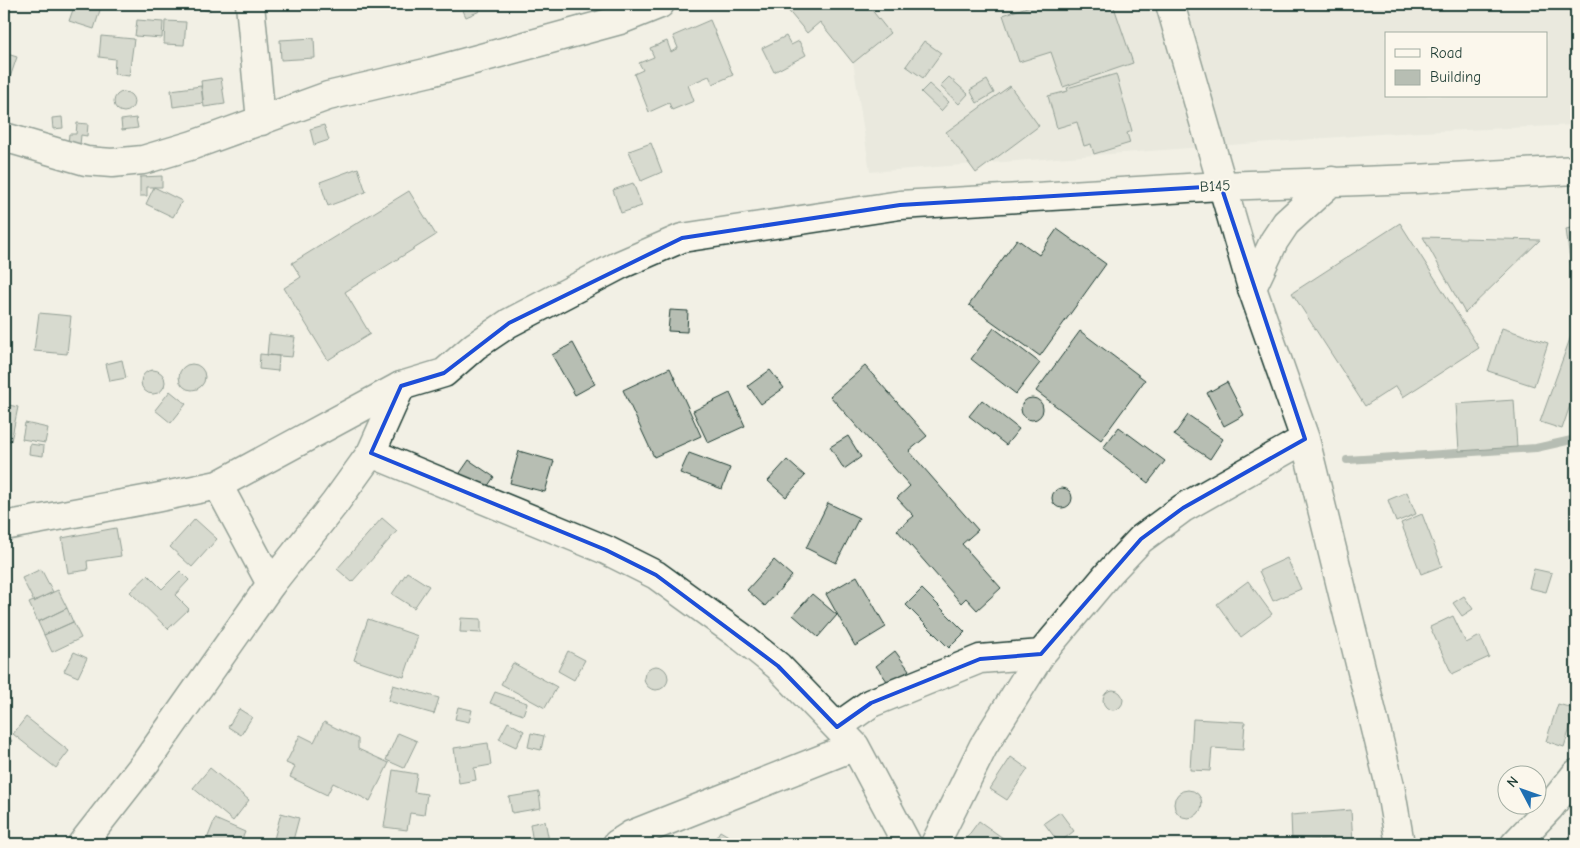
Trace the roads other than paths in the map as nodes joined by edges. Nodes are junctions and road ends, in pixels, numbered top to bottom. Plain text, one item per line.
1 (250, 4) edge
2 (660, 4) edge
3 (1170, 4) edge
4 (261, 121) junction
5 (4, 137) edge
6 (1576, 170) edge
7 (1332, 182) junction
8 (1221, 186) junction
9 (1252, 288) junction
10 (401, 386) junction
11 (1305, 439) junction
12 (371, 453) junction
13 (218, 485) junction
14 (4, 526) edge
15 (271, 584) junction
16 (1041, 654) junction
17 (846, 737) junction
18 (1576, 774) edge
19 (82, 844) edge
20 (617, 844) edge
21 (907, 844) edge
22 (935, 844) edge
23 (1400, 844) edge
24 (1515, 844) edge

1 - 4 street
2 - 4 street
3 - 8 street
4 - 5 street
6 - 7 street, B145 / B145
7 - 8 street, B145 / B145
7 - 9 street
8 - 9 street
8 - 10 street, B145 / B145
9 - 11 street
10 - 12 street
10 - 13 street
11 - 16 street
11 - 23 street
12 - 15 street
12 - 17 street
13 - 14 street
13 - 15 street
15 - 19 street
16 - 17 street
16 - 22 street
17 - 20 street
17 - 21 street
18 - 24 street

